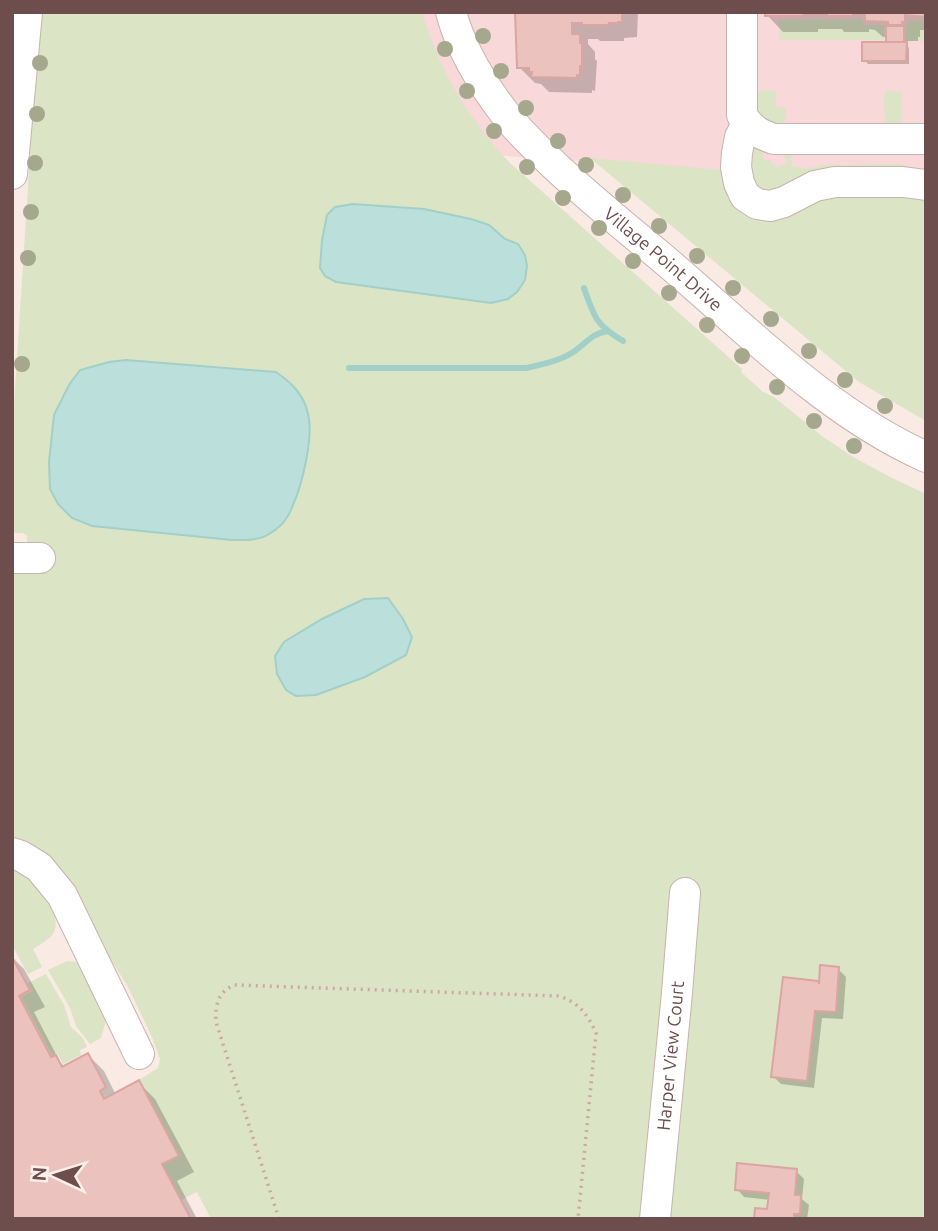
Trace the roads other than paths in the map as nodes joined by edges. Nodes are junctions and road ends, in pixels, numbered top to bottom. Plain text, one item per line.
1 (27, 12) edge
2 (451, 12) edge
3 (742, 12) edge
4 (17, 74) edge
5 (747, 124) junction
6 (926, 139) edge
7 (12, 174) edge
8 (926, 185) edge
9 (926, 457) edge
10 (12, 853) edge
11 (685, 893) dead end
12 (139, 1054) dead end
13 (655, 1219) edge

1 - 4 street
2 - 9 street, Village Point Drive
3 - 5 street
4 - 7 street
5 - 6 street
5 - 8 street
10 - 12 street
11 - 13 street, Harper View Court

